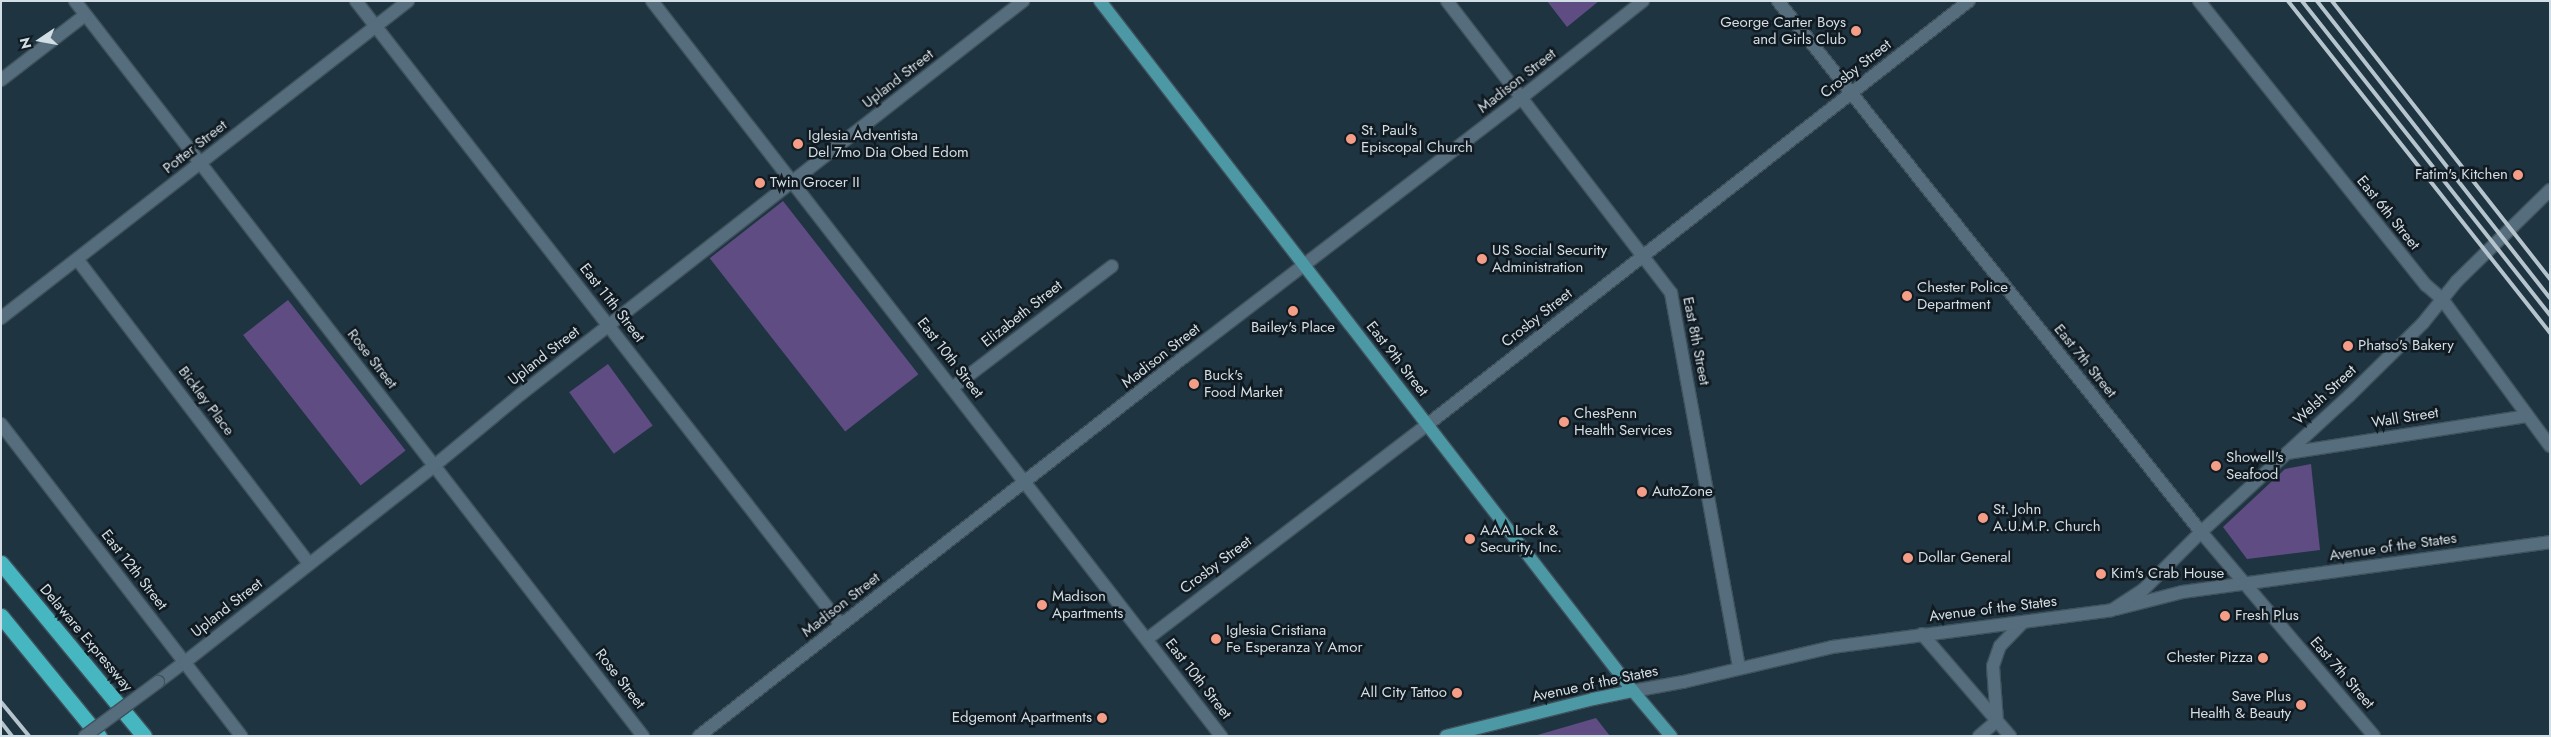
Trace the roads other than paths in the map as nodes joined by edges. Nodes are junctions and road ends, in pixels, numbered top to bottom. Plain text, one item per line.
1 (75, 1) edge
2 (356, 1) edge
3 (408, 1) edge
4 (652, 1) edge
5 (1023, 1) edge
6 (1100, 1) edge
7 (1446, 1) edge
8 (1642, 1) edge
9 (1778, 1) edge
10 (1969, 1) edge
11 (2199, 1) edge
12 (86, 15) junction
13 (376, 26) junction
14 (1, 80) edge
15 (1852, 93) junction
16 (1521, 98) junction
17 (200, 164) junction
18 (793, 183) junction
19 (2550, 190) edge
20 (1643, 256) junction
21 (78, 259) junction
22 (1112, 266) dead end
23 (1305, 266) junction
24 (2442, 299) junction
25 (1, 318) edge
26 (609, 325) junction
27 (952, 388) junction
28 (2527, 416) junction
29 (1, 424) edge
30 (1427, 425) junction
31 (2550, 446) edge
32 (2288, 453) junction
33 (434, 466) junction
34 (1025, 483) junction
35 (2201, 532) junction
36 (2550, 542) edge
37 (1, 563) edge
38 (309, 563) junction
39 (2243, 583) junction
40 (2112, 610) junction
41 (1, 616) edge
42 (2023, 622) junction
43 (842, 625) junction
44 (1922, 634) junction
45 (1146, 639) junction
46 (184, 662) junction
47 (1739, 668) junction
48 (1634, 691) junction
49 (1997, 721) junction
50 (85, 736) edge
51 (99, 736) edge
52 (144, 736) edge
53 (241, 736) edge
54 (644, 736) edge
55 (699, 736) edge
56 (1221, 736) edge
57 (1446, 736) edge
58 (1671, 736) edge
59 (1979, 736) edge
60 (2010, 736) edge
61 (2374, 736) edge

1 - 12 street, Rose Street
2 - 13 street, East 11th Street
3 - 13 street, Potter Street
4 - 18 street, East 10th Street
5 - 18 street, Upland Street
6 - 23 main road, East 9th Street
7 - 16 street, East 8th Street
8 - 16 street, Madison Street
9 - 15 street, East 7th Street
10 - 15 street, Crosby Street
11 - 24 street, East 6th Street
12 - 14 street
12 - 17 street, Rose Street
13 - 17 street, Potter Street
13 - 26 street, East 11th Street
15 - 20 street, Crosby Street
15 - 35 street, East 7th Street
16 - 20 street, East 8th Street
16 - 23 street, Madison Street
17 - 21 street, Potter Street
17 - 33 street, Rose Street
18 - 26 street, Upland Street
18 - 27 street, East 10th Street
19 - 24 street, Welsh Street
20 - 30 street, Crosby Street
20 - 47 street, East 8th Street
21 - 25 street, Potter Street
21 - 38 street, Bickley Place
22 - 27 street, Elizabeth Street
23 - 30 main road, East 9th Street
23 - 34 street, Madison Street
24 - 28 street, East 6th Street
24 - 32 street, Welsh Street
26 - 33 street, Upland Street
26 - 43 street, East 11th Street
27 - 34 street, East 10th Street
28 - 31 street, East 6th Street
28 - 32 street, Wall Street
29 - 46 street, East 12th Street
30 - 45 street, Crosby Street
30 - 48 main road, East 9th Street
32 - 35 street, Welsh Street
33 - 38 street, Upland Street
33 - 54 street, Rose Street
34 - 43 street, Madison Street
34 - 45 street, East 10th Street
35 - 39 street, East 7th Street
35 - 40 street, Welsh Street
36 - 39 street, Avenue of the States
37 - 52 highway, Delaware Expressway
38 - 46 street, Upland Street
39 - 40 street, Avenue of the States
39 - 61 street, East 7th Street
40 - 42 street, Avenue of the States
41 - 51 highway
42 - 44 street, Avenue of the States
42 - 49 street
43 - 55 street, Madison Street
44 - 47 street, Avenue of the States
44 - 49 street
45 - 56 street, East 10th Street
46 - 50 street, Upland Street, bridge
46 - 53 street, East 12th Street
47 - 48 street, Avenue of the States
48 - 57 main road, Avenue of the States
48 - 58 main road, East 9th Street
49 - 59 street
49 - 60 street

